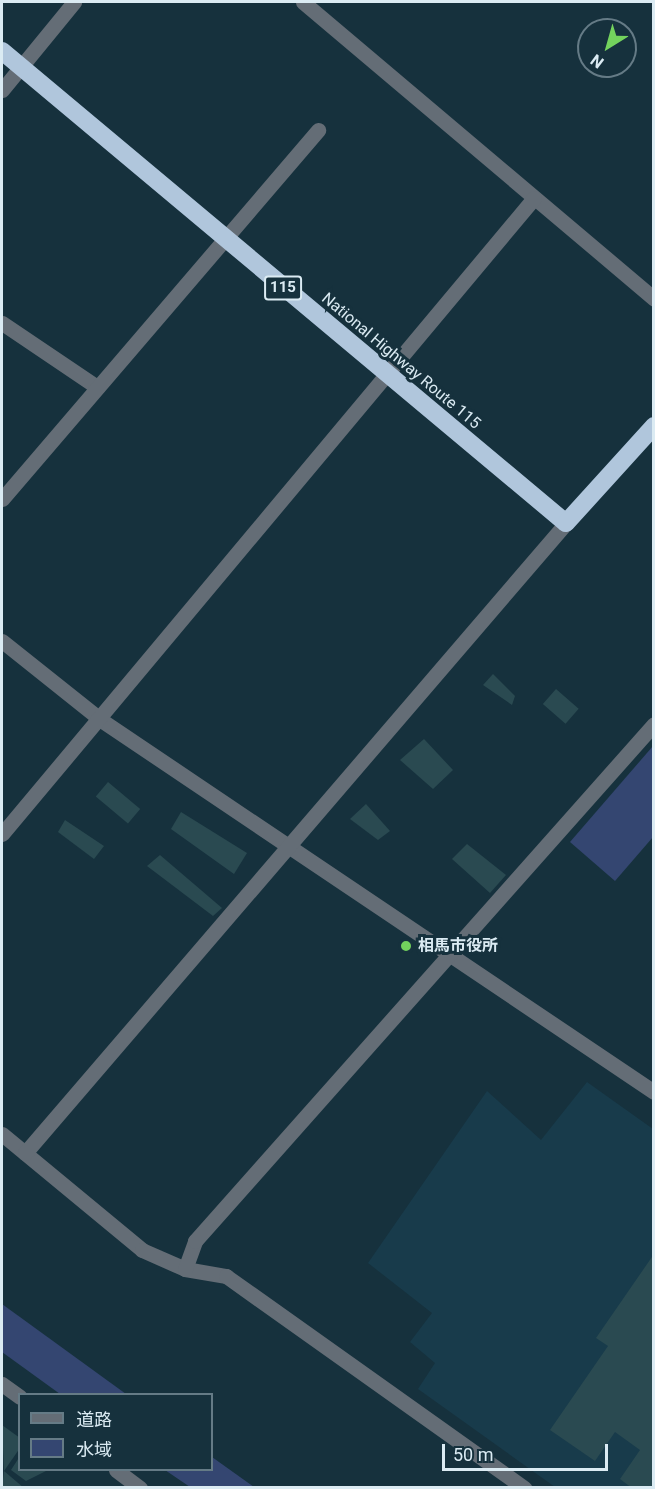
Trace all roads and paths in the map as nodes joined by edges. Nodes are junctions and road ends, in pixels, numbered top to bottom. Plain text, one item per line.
1 (74, 2) edge
2 (303, 2) edge
3 (2, 51) edge
4 (21, 68) junction
5 (2, 90) edge
6 (318, 130) dead end
7 (534, 198) junction
8 (224, 238) junction
9 (654, 299) edge
10 (2, 322) edge
11 (387, 376) junction
12 (97, 387) junction
13 (654, 426) edge
14 (2, 499) edge
15 (566, 523) junction
16 (2, 641) edge
17 (101, 720) junction
18 (654, 724) edge
19 (2, 834) edge
20 (287, 848) junction
21 (450, 953) junction
22 (654, 1092) edge
23 (2, 1134) edge
24 (25, 1153) junction
25 (185, 1269) junction
26 (2, 1384) edge
27 (18, 1396) edge
28 (117, 1471) edge
29 (140, 1488) edge
30 (524, 1488) edge

1 - 4 street
2 - 7 street
3 - 4 highway, National Highway Route 115 / 115
4 - 5 street
4 - 8 highway, National Highway Route 115 / 115
6 - 8 street
7 - 9 street
7 - 11 street
8 - 11 highway, National Highway Route 115 / 115
8 - 12 street
10 - 12 street
11 - 15 highway, National Highway Route 115 / 115
11 - 17 street
12 - 14 street
13 - 15 highway
15 - 20 street
16 - 17 street
17 - 19 street
17 - 20 street
18 - 21 street
20 - 21 street
20 - 24 street
21 - 22 street
21 - 25 street
23 - 24 street
24 - 25 street
25 - 30 street
26 - 27 street
28 - 29 street

